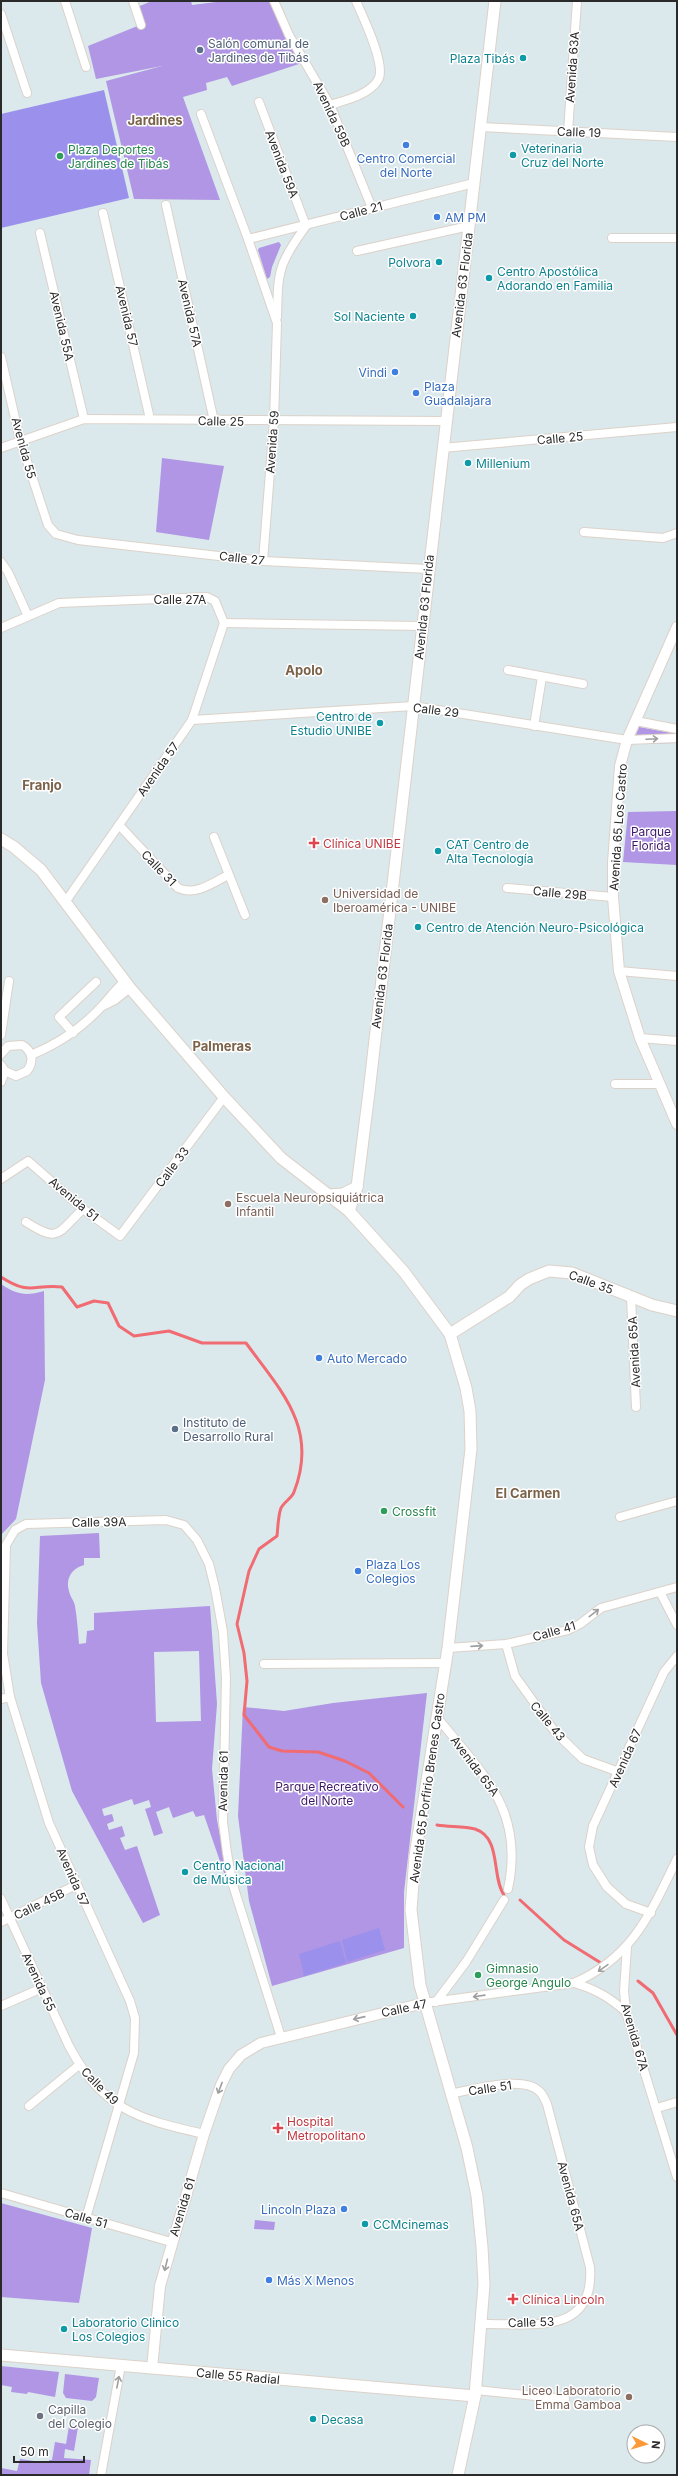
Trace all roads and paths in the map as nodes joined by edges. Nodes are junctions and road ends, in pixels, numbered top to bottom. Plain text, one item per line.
1 (65, 1) edge
2 (133, 1) edge
3 (274, 1) edge
4 (356, 1) edge
5 (495, 1) edge
6 (577, 1) edge
7 (1, 14) edge
8 (141, 25) dead end
9 (86, 66) dead end
10 (27, 93) dead end
11 (258, 102) dead end
12 (330, 105) junction
13 (201, 114) dead end
14 (481, 127) junction
15 (568, 132) junction
16 (677, 137) edge
17 (474, 183) junction
18 (166, 205) dead end
19 (372, 208) junction
20 (103, 212) dead end
21 (306, 226) junction
22 (469, 226) junction
23 (40, 233) dead end
24 (612, 238) dead end
25 (677, 238) edge
26 (248, 239) junction
27 (357, 251) dead end
28 (277, 323) junction
29 (1, 357) edge
30 (84, 419) junction
31 (150, 420) junction
32 (214, 421) junction
33 (274, 421) junction
34 (445, 422) junction
35 (677, 427) edge
36 (20, 440) junction
37 (1, 448) edge
38 (442, 448) junction
39 (584, 532) dead end
40 (677, 533) edge
41 (56, 534) joint
42 (263, 561) junction
43 (1, 562) edge
44 (428, 569) junction
45 (28, 616) junction
46 (224, 623) junction
47 (422, 626) junction
48 (677, 627) edge
49 (1, 628) edge
50 (508, 670) dead end
51 (542, 677) junction
52 (583, 684) dead end
53 (413, 706) junction
54 (192, 720) junction
55 (636, 721) junction
56 (534, 726) junction
57 (677, 729) edge
58 (677, 738) edge
59 (627, 740) junction
60 (119, 825) junction
61 (214, 837) dead end
62 (1, 839) edge
63 (228, 875) junction
64 (507, 888) dead end
65 (613, 897) junction
66 (66, 901) junction
67 (245, 915) dead end
68 (619, 971) junction
69 (677, 976) edge
70 (10, 981) dead end
71 (96, 982) dead end
72 (127, 984) junction
73 (73, 1033) junction
74 (1, 1035) edge
75 (640, 1038) junction
76 (677, 1041) edge
77 (2, 1050) edge
78 (31, 1055) junction
79 (3, 1068) edge
80 (1, 1082) edge
81 (615, 1084) dead end
82 (659, 1084) junction
83 (224, 1097) junction
84 (674, 1112) edge
85 (677, 1124) edge
86 (1, 1179) edge
87 (357, 1188) junction
88 (328, 1195) junction
89 (83, 1209) junction
90 (349, 1211) junction
91 (26, 1222) dead end
92 (120, 1236) joint
93 (631, 1297) junction
94 (677, 1311) edge
95 (450, 1334) junction
96 (636, 1408) dead end
97 (677, 1501) edge
98 (620, 1517) dead end
99 (184, 1525) joint
100 (15, 1530) joint
101 (677, 1587) edge
102 (660, 1592) junction
103 (677, 1625) edge
104 (506, 1644) junction
105 (448, 1648) junction
106 (677, 1656) edge
107 (446, 1662) junction
108 (264, 1664) dead end
109 (10, 1697) junction
110 (1, 1699) edge
111 (437, 1716) junction
112 (618, 1772) junction
113 (677, 1859) edge
114 (76, 1886) junction
115 (508, 1889) dead end
116 (1, 1899) edge
117 (504, 1900) dead end
118 (651, 1913) junction
119 (9, 1918) junction
120 (1, 1922) edge
121 (627, 1946) junction
122 (574, 1983) junction
123 (42, 1988) junction
124 (436, 2002) junction
125 (424, 2003) junction
126 (1, 2006) edge
127 (626, 2012) junction
128 (281, 2037) junction
129 (241, 2055) joint
130 (79, 2065) junction
131 (529, 2084) joint
132 (450, 2094) junction
133 (677, 2102) edge
134 (29, 2106) dead end
135 (118, 2106) junction
136 (657, 2108) junction
137 (204, 2134) junction
138 (677, 2177) edge
139 (1, 2194) edge
140 (86, 2218) junction
141 (172, 2242) junction
142 (578, 2312) joint
143 (482, 2324) junction
144 (1, 2355) edge
145 (121, 2366) junction
146 (152, 2368) junction
147 (476, 2393) junction
148 (565, 2399) dead end
149 (100, 2475) edge
150 (458, 2475) edge

1 - 9 street
2 - 8 street
3 - 12 street, Avenida 59B
4 - 12 street
5 - 14 main road, Avenida 63 Florida
6 - 15 street, Avenida 63A
7 - 10 street
11 - 21 street, Avenida 59A
12 - 19 street, Avenida 59B
13 - 26 street, Avenida 59
14 - 15 street, Calle 19
14 - 17 main road, Avenida 63 Florida
15 - 16 street, Calle 19
17 - 19 street, Calle 21
17 - 22 main road, Avenida 63 Florida
18 - 32 street, Avenida 57A
19 - 21 street, Calle 21
20 - 31 street, Avenida 57
21 - 26 street, Calle 21
21 - 28 street, Avenida 59
22 - 27 street
22 - 34 main road, Avenida 63 Florida
23 - 30 street, Avenida 55A
24 - 25 street
26 - 28 street, Avenida 59
28 - 33 street, Avenida 59
29 - 36 street, Avenida 55
30 - 31 street, Calle 25
30 - 36 street, Calle 25
31 - 32 street, Calle 25
32 - 33 street, Calle 25
33 - 34 street, Calle 25
33 - 42 street, Avenida 59
34 - 38 main road, Avenida 63 Florida
35 - 38 street, Calle 25
36 - 37 street, Calle 25
36 - 41 street, Avenida 55
38 - 44 main road, Avenida 63 Florida
39 - 40 street
41 - 42 street, Calle 27
42 - 44 street, Calle 27
43 - 45 street
44 - 47 main road, Avenida 63 Florida
45 - 46 street, Calle 27A
45 - 49 street, Calle 27A
46 - 47 street
46 - 54 street, Avenida 57
47 - 53 main road, Avenida 63 Florida
48 - 55 street, Avenida 65 Los Castro
50 - 51 street
51 - 52 street
51 - 56 street
53 - 54 street, Calle 29
53 - 56 street, Calle 29
53 - 87 main road, Avenida 63 Florida
54 - 60 street, Avenida 57
55 - 57 street
55 - 59 street, Avenida 65 Los Castro
56 - 59 street, Calle 29
59 -> 58 street, Calle 29
59 - 65 street, Avenida 65 Los Castro
60 - 63 street, Calle 31
60 - 66 street, Avenida 57
61 - 63 street
62 - 66 main road
63 - 67 street
64 - 65 street, Calle 29B
65 - 68 street, Avenida 65 Los Castro
66 - 72 main road
68 - 69 street
68 - 75 street, Avenida 65 Los Castro
70 - 74 street
71 - 73 street
72 - 73 street
72 - 83 main road
73 - 78 street
75 - 76 street
75 - 82 street, Avenida 65 Los Castro
77 - 78 street
78 - 79 street
79 - 80 street
81 - 82 street
82 - 84 street, Avenida 65 Los Castro
83 - 88 main road
83 - 92 street, Calle 33
84 - 85 street, Avenida 65 Los Castro
86 - 89 street, Avenida 51
87 - 88 main road
87 - 90 main road, Avenida 63 Florida
88 - 90 main road
89 - 91 street
89 - 92 street, Avenida 51
90 - 95 main road
93 - 94 main road, Calle 35
93 - 95 main road, Calle 35
93 - 96 street, Avenida 65A
95 - 105 main road, Avenida 65 Porfirio Brenes Castro
97 - 98 street
99 - 100 street, Calle 39A
99 - 128 street, Avenida 61
100 - 109 street, Avenida 57
101 - 102 street, Calle 41
102 - 103 street
104 -> 102 street, Calle 41
105 -> 104 street, Calle 41
104 - 112 street, Calle 43
105 - 107 main road, Avenida 65 Porfirio Brenes Castro
106 - 112 street, Avenida 67
107 - 108 street
107 - 111 main road, Avenida 65 Porfirio Brenes Castro
109 - 110 street
109 - 114 street, Avenida 57
111 - 115 street, Avenida 65A
111 - 125 main road, Avenida 65 Porfirio Brenes Castro
112 - 118 street, Avenida 67
113 - 118 street
114 - 119 street, Calle 45B
114 - 135 street, Avenida 57
116 - 119 street, Avenida 55
117 - 124 street
118 - 121 street
119 - 120 street, Calle 45B
119 - 123 street, Avenida 55
121 -> 122 street, Calle 47
121 - 127 street, Avenida 67A
122 -> 124 street, Calle 47
122 - 127 street, Calle 47
123 - 126 street
123 - 130 street, Avenida 55
124 - 125 street, Calle 47
125 -> 128 street, Calle 47
125 - 132 main road, Avenida 65 Porfirio Brenes Castro
127 - 136 street, Avenida 67A
128 - 129 street, Calle 47
129 -> 137 street, Avenida 61
130 - 134 street, Calle 49
130 - 135 street, Calle 49
131 - 132 street, Calle 51
131 - 142 street, Avenida 65A
132 - 143 main road, Avenida 65 Porfirio Brenes Castro
133 - 136 street
135 - 137 street, Calle 49
135 - 140 street, Avenida 57
136 - 138 street, Avenida 67A
137 - 141 street, Avenida 61
139 - 140 street, Calle 51
140 - 141 street, Calle 51
141 -> 146 street, Avenida 61
142 - 143 street, Calle 53
143 - 147 main road, Avenida 65 Porfirio Brenes Castro
144 - 145 main road, Calle 55 Radial
145 - 146 main road, Calle 55 Radial
149 -> 145 street
146 - 147 main road, Calle 55 Radial
147 - 148 street
147 - 150 main road, Avenida 65 Porfirio Brenes Castro

